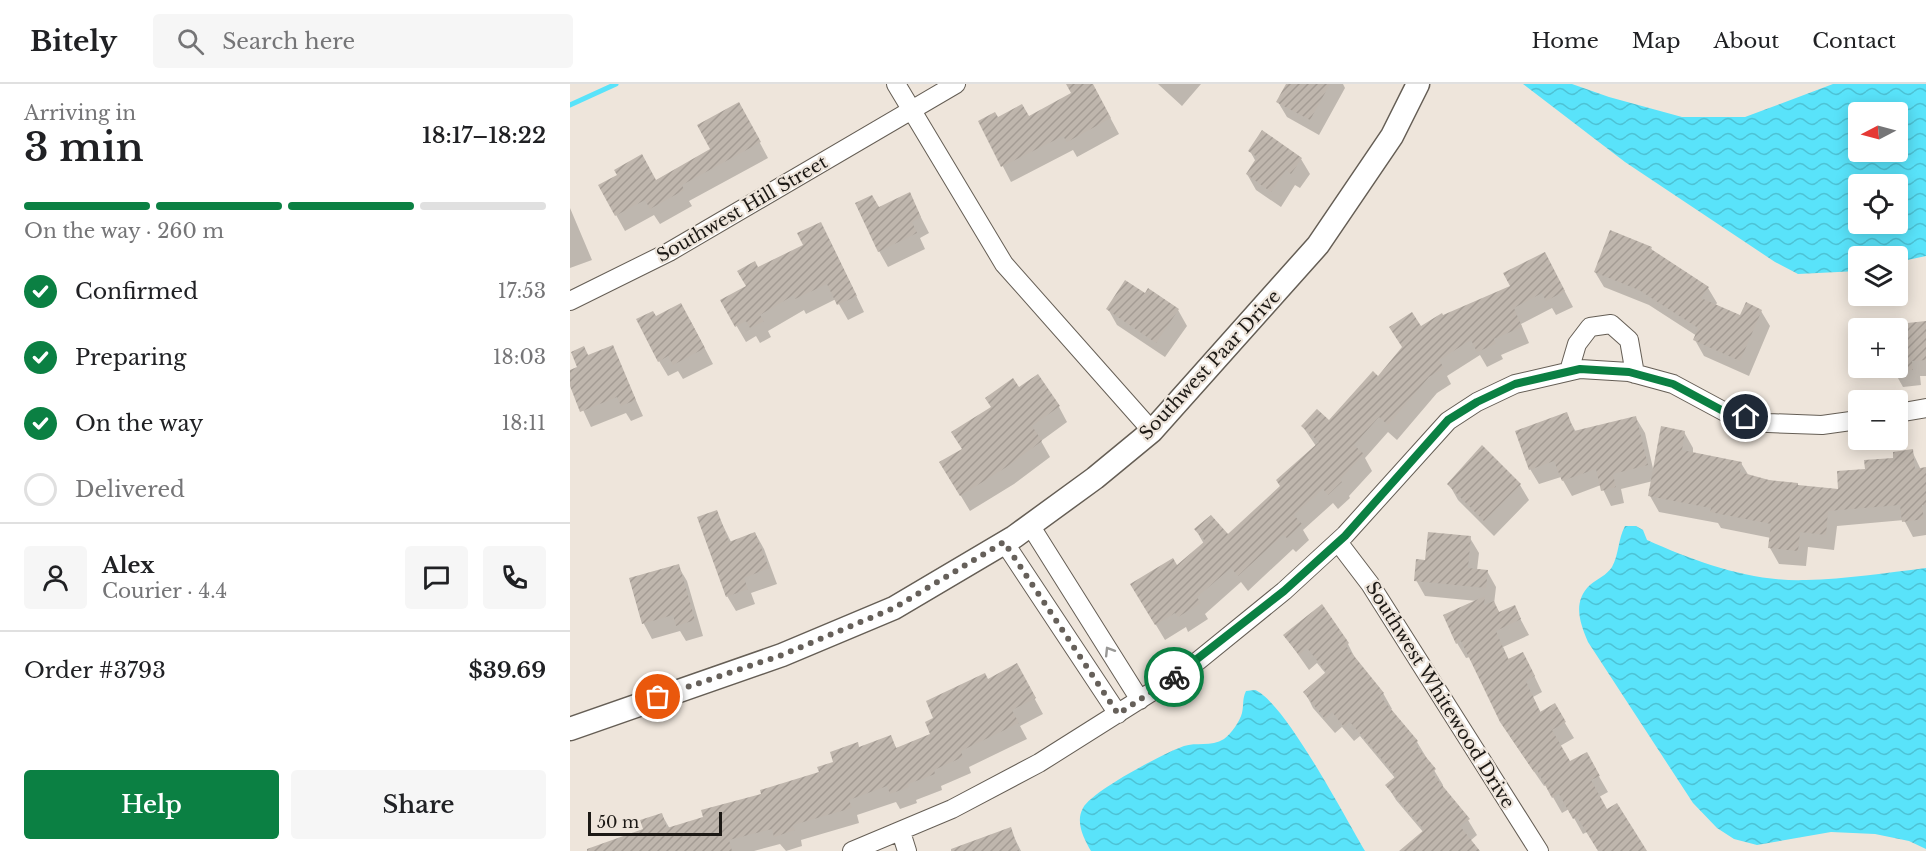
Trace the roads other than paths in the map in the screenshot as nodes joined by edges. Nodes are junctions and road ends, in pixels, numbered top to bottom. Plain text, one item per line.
1 (896, 84) edge
2 (956, 84) edge
3 (1418, 84) edge
4 (912, 111) junction
5 (570, 301) edge
6 (1569, 371) junction
7 (1635, 374) junction
8 (1926, 408) edge
9 (1908, 411) edge
10 (1848, 421) edge
11 (1152, 432) junction
12 (1030, 525) junction
13 (1004, 542) junction
14 (1338, 542) junction
15 (1140, 700) junction
16 (1118, 714) junction
17 (570, 729) edge
18 (901, 832) junction
19 (852, 851) edge
20 (908, 851) edge
21 (1539, 851) edge

1 - 4 street
2 - 4 street, Southwest Hill Street
3 - 11 street, Southwest Paar Drive
4 - 5 street, Southwest Hill Street
4 - 11 street
6 - 7 street
6 - 7 street
6 - 14 street
7 - 10 street
8 - 9 street
11 - 12 street, Southwest Paar Drive
12 - 13 street, Southwest Paar Drive
15 -> 12 street
13 - 16 street
13 - 17 street, Southwest Paar Drive
14 - 15 street
14 - 21 street, Southwest Whitewood Drive
15 - 16 street
16 - 18 street
18 - 19 street
18 - 20 street

